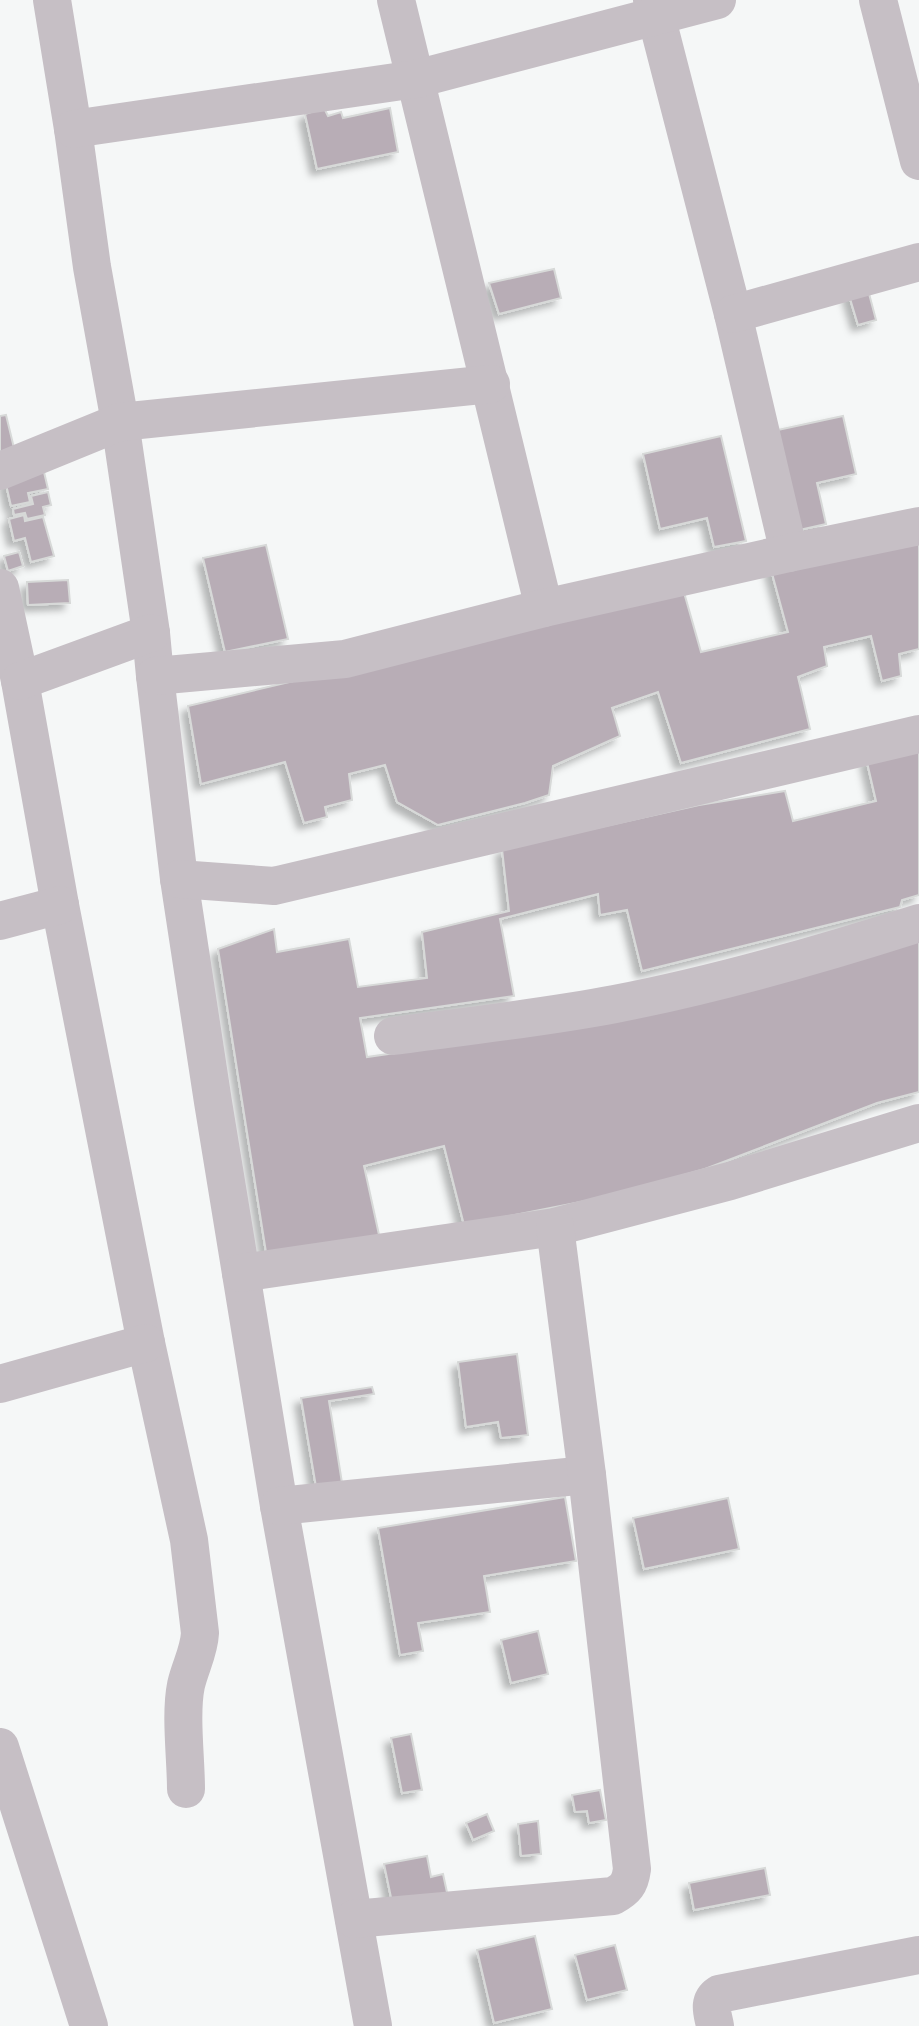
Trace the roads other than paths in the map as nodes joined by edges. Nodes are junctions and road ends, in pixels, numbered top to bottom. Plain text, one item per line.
1 (52, 0) edge
2 (396, 0) edge
3 (717, 0) edge
4 (878, 0) edge
5 (654, 8) edge
6 (908, 72) edge
7 (416, 79) junction
8 (74, 129) junction
9 (919, 161) edge
10 (919, 262) edge
11 (733, 314) junction
12 (491, 384) junction
13 (120, 422) junction
14 (0, 471) edge
15 (919, 526) edge
16 (789, 553) junction
17 (0, 587) edge
18 (544, 608) junction
19 (151, 633) junction
20 (155, 676) junction
21 (20, 681) junction
22 (919, 734) edge
23 (179, 879) junction
24 (60, 905) junction
25 (0, 921) edge
26 (919, 923) edge
27 (393, 1036) dead end
28 (919, 1123) edge
29 (555, 1227) junction
30 (241, 1273) junction
31 (146, 1343) junction
32 (0, 1384) edge
33 (587, 1475) junction
34 (279, 1506) junction
35 (0, 1747) edge
36 (186, 1789) dead end
37 (354, 1919) junction
38 (919, 1955) edge
39 (89, 2026) edge
40 (373, 2026) edge
41 (715, 2026) edge

1 - 8 street
2 - 7 street
3 - 5 street
4 - 6 street
5 - 7 street
5 - 11 street
6 - 9 street
7 - 8 street
7 - 12 street
8 - 13 street
10 - 11 street
11 - 16 street
12 - 13 street
12 - 18 street
13 - 14 street
13 - 19 street
15 - 16 street
16 - 18 street
17 - 21 street
18 - 20 street
19 - 20 street
19 - 21 street
20 - 23 street
21 - 24 street
22 - 23 street
23 - 30 street
24 - 25 street
24 - 31 street
26 - 27 street
28 - 29 street
29 - 30 street
29 - 33 street
30 - 34 street
31 - 32 street
31 - 36 street
33 - 34 street
33 - 37 street
34 - 37 street
35 - 39 street
37 - 40 street
38 - 41 street

